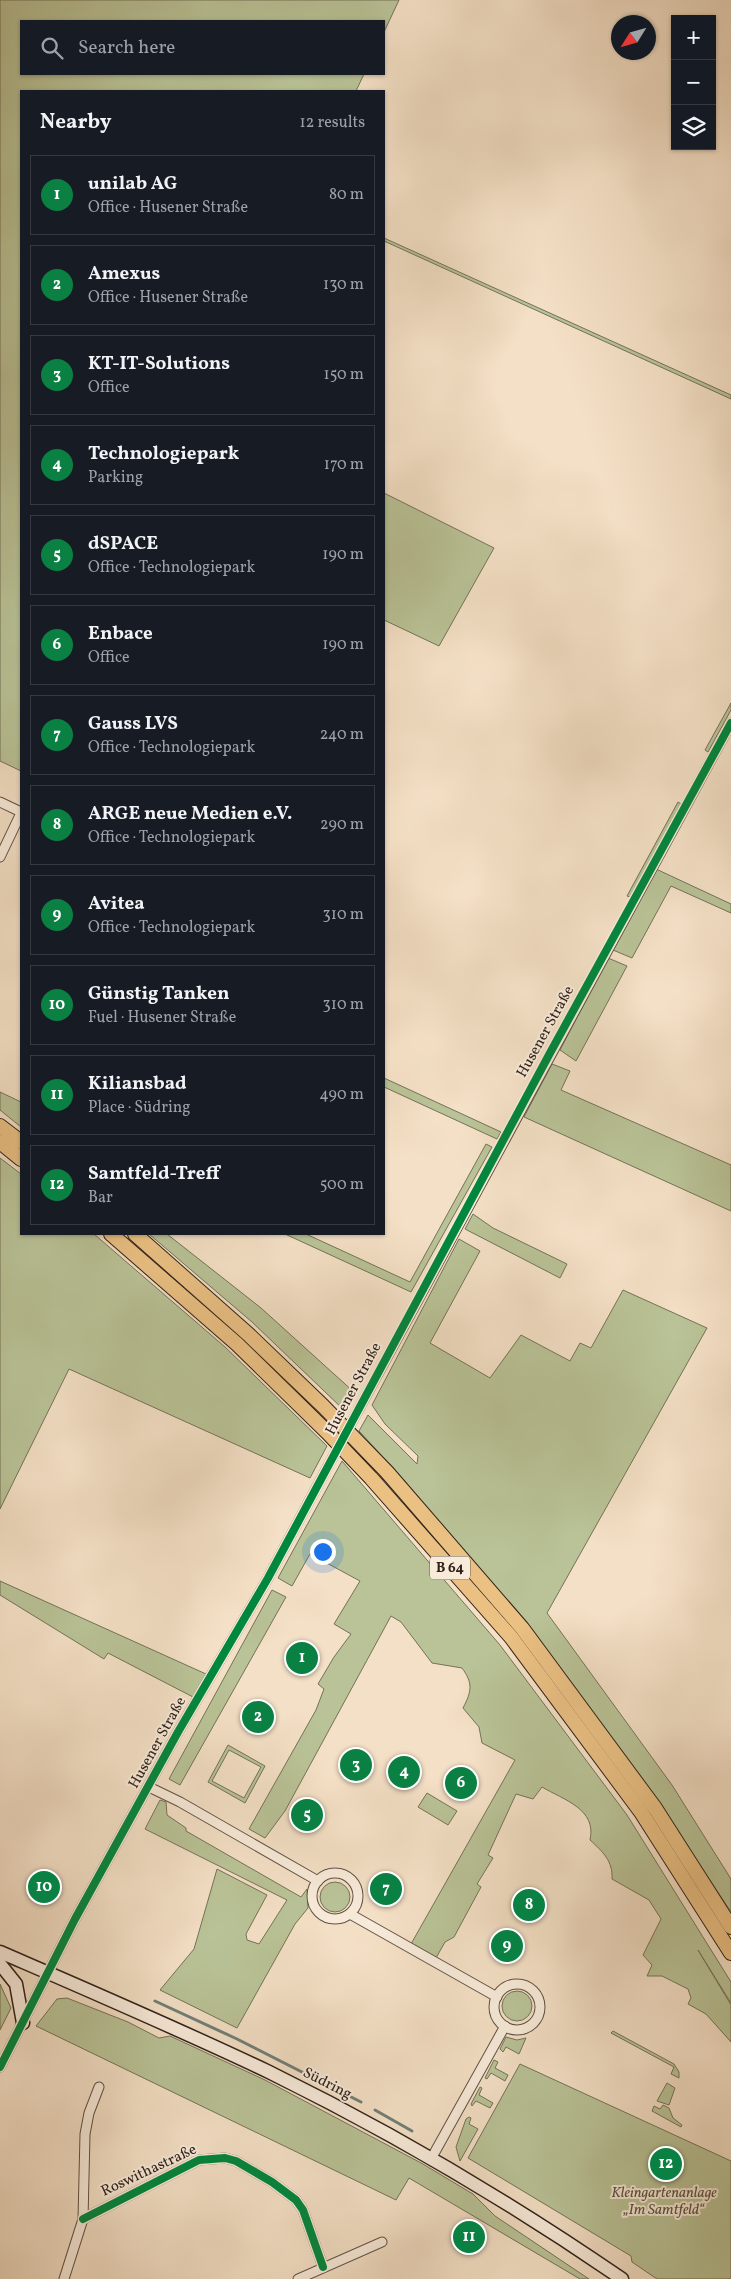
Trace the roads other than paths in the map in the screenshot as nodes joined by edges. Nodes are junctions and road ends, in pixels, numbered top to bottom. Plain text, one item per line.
1 (731, 723) edge
2 (0, 802) edge
3 (20, 812) edge
4 (20, 815) edge
5 (0, 857) edge
6 (0, 1126) edge
7 (20, 1141) edge
8 (0, 1142) edge
9 (20, 1158) edge
10 (112, 1235) edge
11 (136, 1235) edge
12 (149, 1787) junction
13 (318, 1881) junction
14 (350, 1914) junction
15 (731, 1928) edge
16 (0, 1952) edge
17 (731, 1953) edge
18 (0, 1964) edge
19 (48, 1972) junction
20 (497, 1997) junction
21 (24, 2023) junction
22 (505, 2026) junction
23 (0, 2067) edge
24 (99, 2087) dead end
25 (432, 2159) junction
26 (82, 2219) junction
27 (382, 2242) dead end
28 (323, 2266) junction
29 (64, 2279) edge
30 (298, 2279) edge
31 (622, 2279) edge

1 - 12 street, Husener Straße, bridge
2 - 3 street
4 - 5 street
6 - 7 highway
8 - 9 highway
10 - 17 highway, B 64
11 - 15 highway, B 64
12 - 13 street
12 - 19 street, Husener Straße
13 - 14 street
13 - 14 street
14 - 20 street
16 - 19 main road, Südring
18 - 21 main road
19 - 21 street, Husener Straße
19 - 25 main road, Südring
20 - 22 street
20 - 22 street
21 - 23 street, Husener Straße
22 - 25 street
24 - 26 street
25 - 31 main road, Südring
26 - 28 street, Roswithastraße
26 - 29 street
27 - 28 street
28 - 30 street

